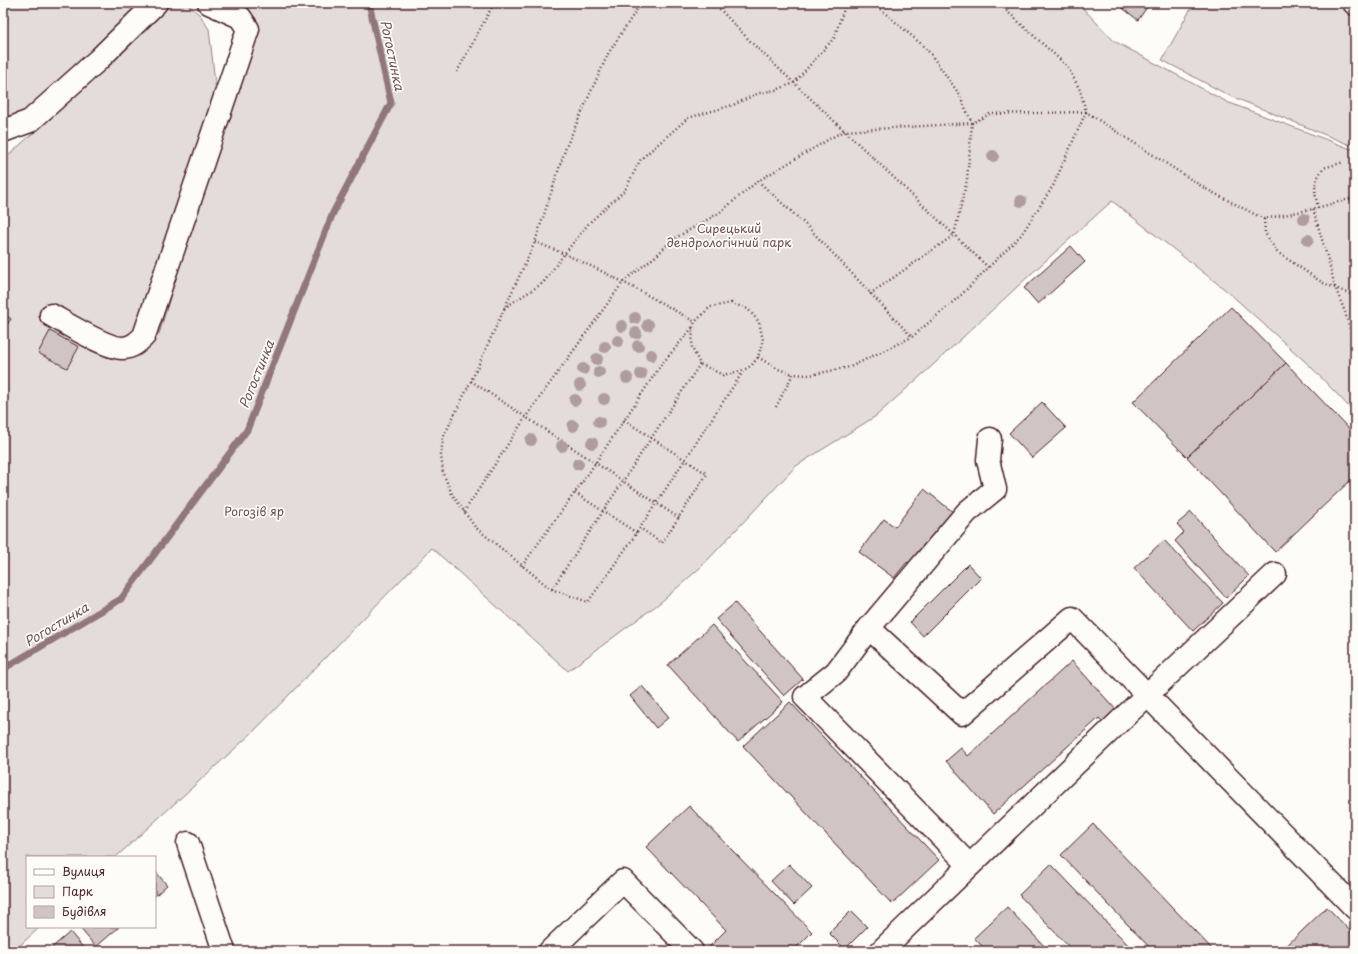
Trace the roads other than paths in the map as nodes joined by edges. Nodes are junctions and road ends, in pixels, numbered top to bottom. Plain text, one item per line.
1 (156, 3) edge
2 (209, 3) edge
3 (3, 131) edge
4 (51, 316) dead end
5 (990, 439) dead end
6 (1275, 574) dead end
7 (869, 628) junction
8 (1147, 695) junction
9 (188, 843) dead end
10 (969, 865) junction
11 (1355, 908) edge
12 (224, 951) edge
13 (550, 951) edge
14 (692, 951) edge
15 (881, 951) edge

1 - 3 lane
2 - 4 lane
5 - 7 lane
6 - 8 lane
7 - 8 lane
7 - 10 lane
8 - 10 lane
8 - 11 lane
9 - 12 lane
10 - 15 lane
13 - 14 lane

